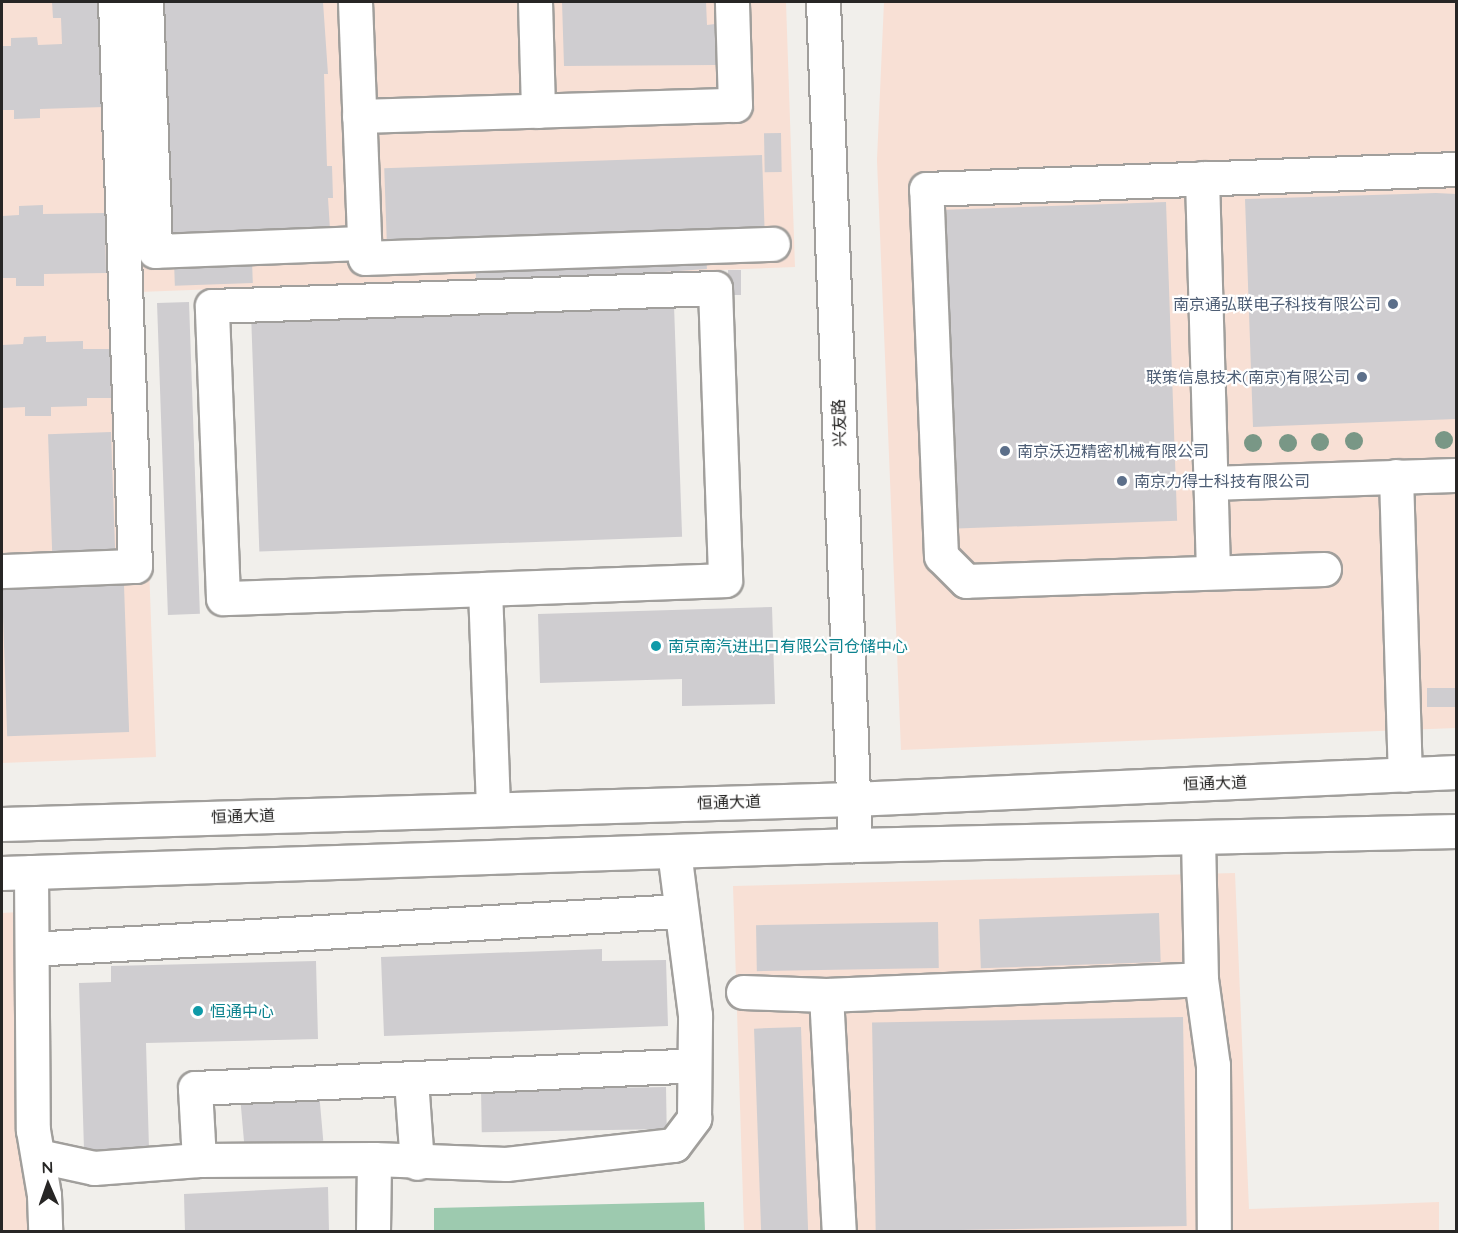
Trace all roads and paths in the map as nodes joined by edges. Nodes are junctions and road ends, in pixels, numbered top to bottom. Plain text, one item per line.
1 (115, 2) edge
2 (146, 2) edge
3 (355, 2) edge
4 (535, 2) edge
5 (732, 2) edge
6 (823, 2) edge
7 (538, 111) junction
8 (360, 116) junction
9 (1456, 169) edge
10 (1202, 178) junction
11 (364, 243) junction
12 (773, 244) dead end
13 (1456, 475) edge
14 (1396, 476) junction
15 (1211, 483) junction
16 (1324, 568) dead end
17 (2, 571) edge
18 (1213, 572) junction
19 (485, 589) junction
20 (1456, 772) edge
21 (1405, 775) junction
22 (854, 799) junction
23 (493, 809) junction
24 (2, 824) edge
25 (1456, 831) edge
26 (1198, 837) junction
27 (855, 845) junction
28 (674, 851) junction
29 (16, 873) edge
30 (680, 911) junction
31 (32, 949) junction
32 (1202, 979) junction
33 (743, 992) dead end
34 (826, 995) junction
35 (692, 1065) junction
36 (411, 1080) junction
37 (39, 1156) junction
38 (374, 1159) junction
39 (199, 1160) junction
40 (417, 1163) junction
41 (45, 1232) edge
42 (373, 1232) edge
43 (839, 1232) edge
44 (1214, 1232) edge

1 - 17 main road
2 - 11 main road
3 - 8 main road
4 - 7 main road
5 - 7 main road
6 - 22 main road, 兴友路
7 - 8 main road
8 - 11 main road
9 - 10 main road
10 - 15 main road
10 - 18 main road
11 - 12 main road
13 - 14 main road
14 - 15 main road
14 - 21 main road
15 - 18 main road
16 - 18 main road
19 - 19 main road
19 - 23 main road
20 - 21 main road, 恒通大道
21 - 22 main road, 恒通大道
22 - 23 main road, 恒通大道
22 - 27 main road, 兴友路
23 - 24 main road, 恒通大道
25 - 26 main road
26 - 27 main road
26 - 32 main road
27 - 28 main road
28 - 29 main road
28 - 30 main road
29 - 31 main road
30 - 31 main road
30 - 35 main road
31 - 37 main road
32 - 34 main road
32 - 44 main road
33 - 34 main road
34 - 43 main road
35 - 36 main road
35 - 40 main road
36 - 39 main road
36 - 40 main road
37 - 39 main road
37 - 41 main road
38 - 39 main road
38 - 40 main road
38 - 42 main road

